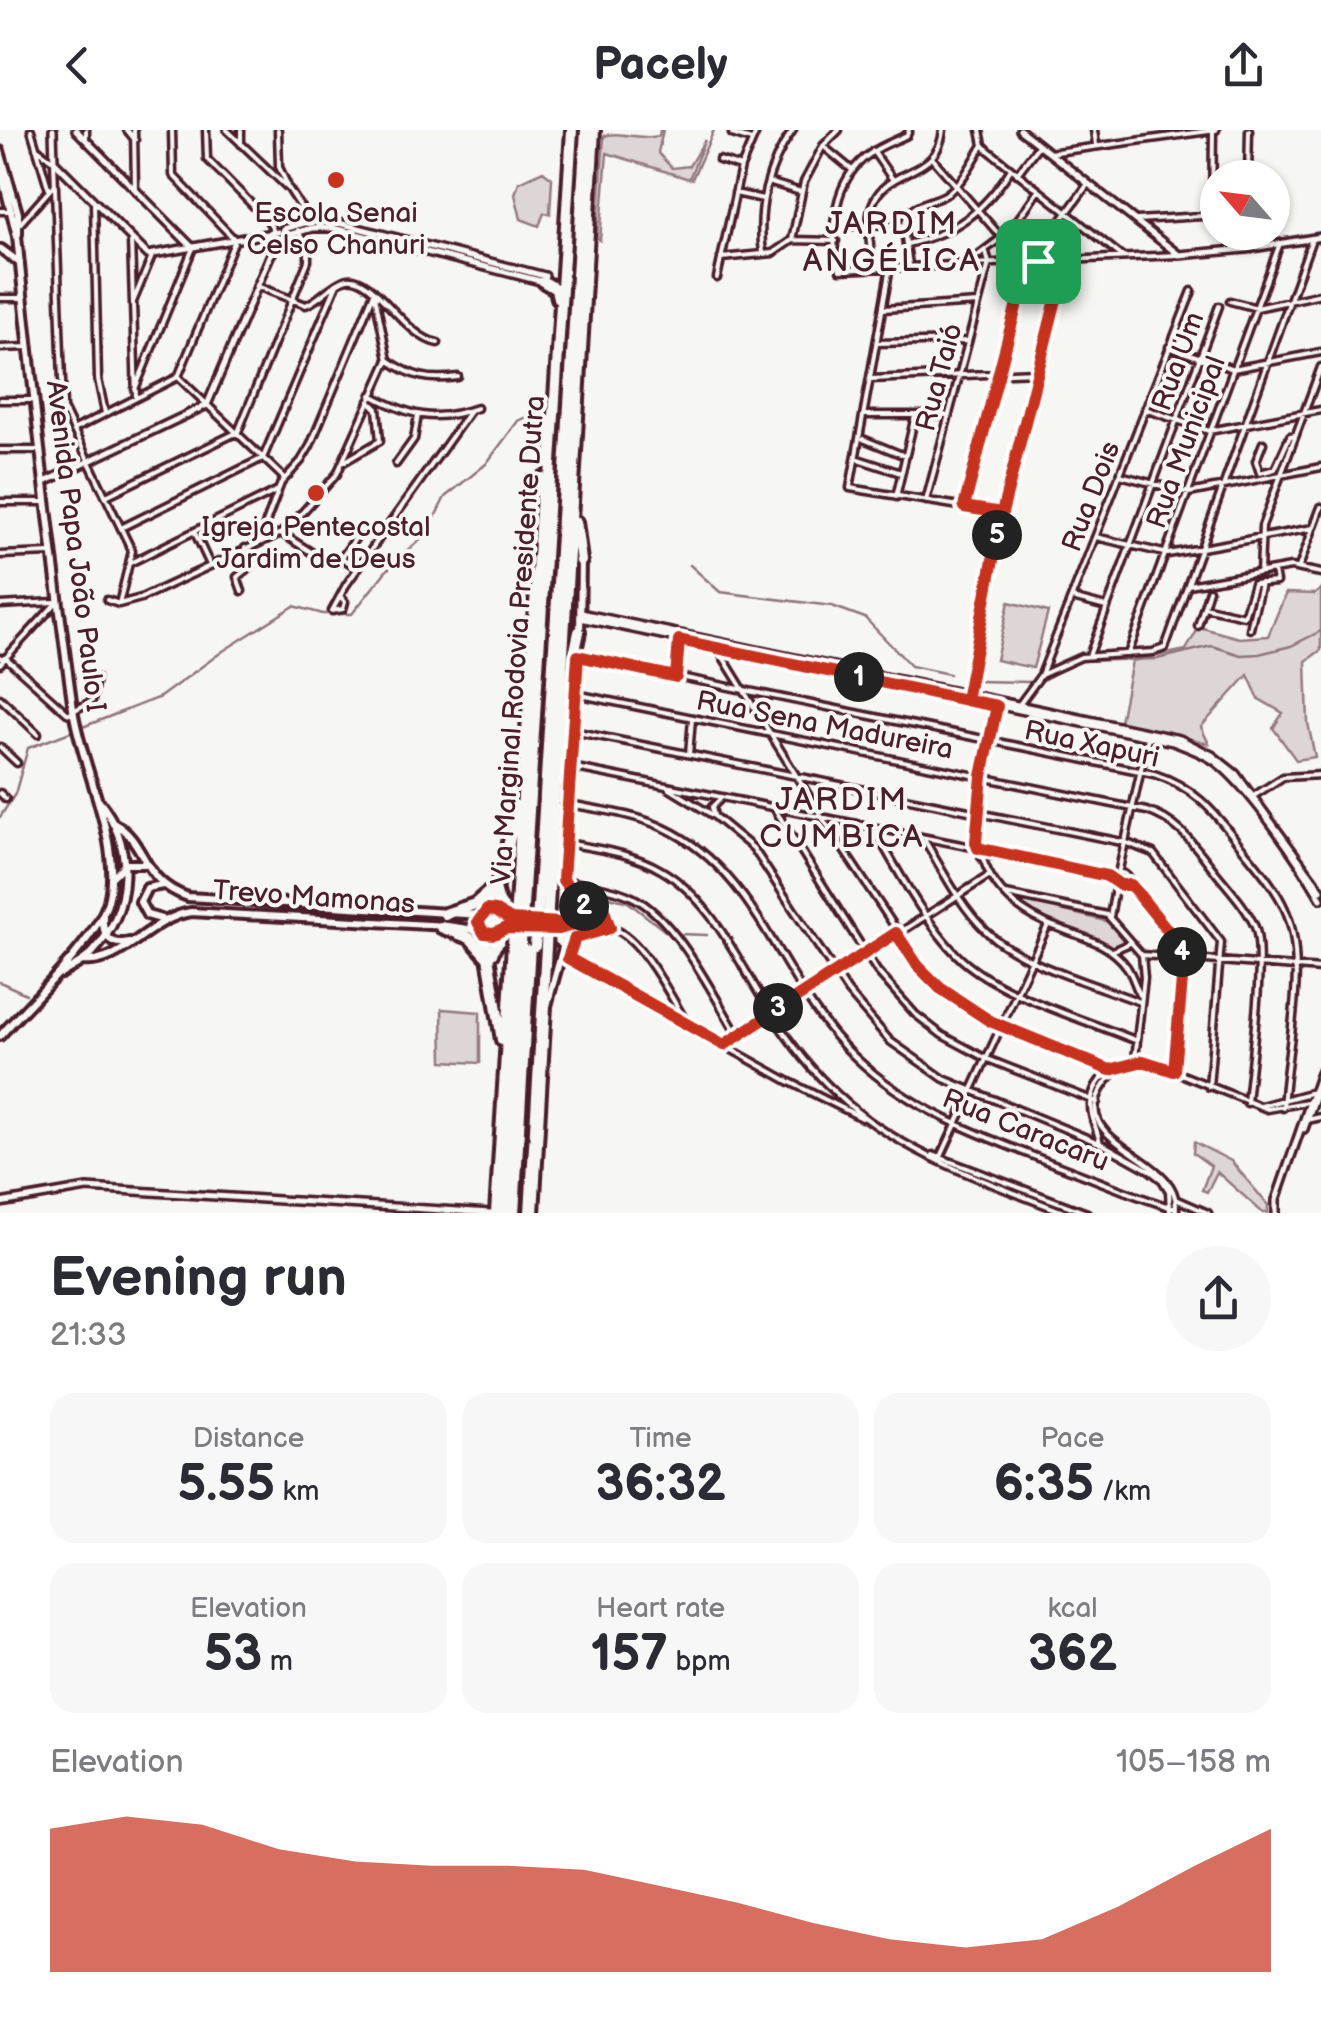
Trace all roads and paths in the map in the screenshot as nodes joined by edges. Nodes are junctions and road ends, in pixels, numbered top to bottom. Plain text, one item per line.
1 (31, 130) edge
2 (53, 130) edge
3 (127, 130) edge
4 (134, 130) edge
5 (172, 130) edge
6 (206, 130) edge
7 (227, 130) edge
8 (241, 130) edge
9 (278, 130) edge
10 (572, 130) edge
11 (583, 130) edge
12 (597, 130) edge
13 (756, 130) edge
14 (793, 130) edge
15 (839, 130) edge
16 (909, 130) edge
17 (943, 130) edge
18 (980, 130) edge
19 (1020, 130) edge
20 (1094, 130) edge
21 (1214, 130) edge
22 (1248, 130) edge
23 (80, 131) edge
24 (1183, 132) edge
25 (732, 134) dead end
26 (134, 140) junction
27 (751, 140) junction
28 (241, 144) junction
29 (982, 145) junction
30 (1039, 145) junction
31 (823, 146) junction
32 (1096, 146) junction
33 (36, 148) junction
34 (0, 150) edge
35 (873, 151) junction
36 (1050, 153) junction
37 (933, 159) junction
38 (719, 160) dead end
39 (1214, 160) edge
40 (1248, 160) edge
41 (54, 161) junction
42 (279, 167) junction
43 (741, 167) junction
44 (0, 168) edge
45 (1011, 169) junction
46 (852, 170) junction
47 (272, 174) junction
48 (1016, 174) junction
49 (893, 180) junction
50 (768, 182) junction
51 (1088, 184) junction
52 (956, 185) junction
53 (290, 188) junction
54 (135, 189) junction
55 (1038, 191) junction
56 (50, 192) junction
57 (801, 192) junction
58 (735, 194) junction
59 (763, 199) junction
60 (94, 203) junction
61 (12, 211) junction
62 (979, 211) junction
63 (0, 212) edge
64 (1067, 212) junction
65 (1200, 216) edge
66 (1135, 220) junction
67 (311, 224) junction
68 (19, 225) junction
69 (905, 225) junction
70 (566, 226) junction
71 (835, 226) junction
72 (870, 226) junction
73 (296, 229) junction
74 (280, 233) junction
75 (18, 236) junction
76 (1002, 238) junction
77 (1321, 238) edge
78 (1312, 239) junction
79 (130, 240) junction
80 (235, 240) junction
81 (792, 240) junction
82 (836, 241) junction
83 (1290, 242) edge
84 (1108, 243) junction
85 (907, 244) junction
86 (1166, 244) junction
87 (193, 248) junction
88 (19, 249) junction
89 (1, 250) edge
90 (1235, 250) edge
91 (1277, 250) edge
92 (986, 252) junction
93 (763, 254) junction
94 (1180, 255) junction
95 (152, 256) junction
96 (1164, 256) junction
97 (721, 258) junction
98 (1107, 258) junction
99 (1123, 258) junction
100 (1066, 260) junction
101 (1028, 261) junction
102 (1038, 261) junction
103 (20, 263) junction
104 (988, 263) junction
105 (965, 264) junction
106 (909, 266) junction
107 (890, 267) junction
108 (872, 268) junction
109 (717, 278) dead end
110 (544, 279) junction
111 (337, 284) junction
112 (257, 286) junction
113 (1192, 291) dead end
114 (374, 294) junction
115 (1321, 294) edge
116 (0, 298) edge
117 (24, 298) junction
118 (1230, 301) dead end
119 (1290, 301) junction
120 (293, 302) junction
121 (978, 303) junction
122 (388, 306) junction
123 (1219, 306) dead end
124 (131, 307) junction
125 (1256, 308) junction
126 (368, 309) junction
127 (377, 309) junction
128 (883, 309) junction
129 (558, 336) junction
130 (968, 340) junction
131 (438, 342) dead end
132 (877, 343) junction
133 (29, 347) junction
134 (1169, 347) junction
135 (0, 348) edge
136 (1321, 352) edge
137 (1199, 359) junction
138 (388, 360) junction
139 (1267, 362) junction
140 (1321, 366) edge
141 (1234, 369) junction
142 (133, 372) junction
143 (1038, 372) junction
144 (998, 373) junction
145 (142, 374) junction
146 (960, 375) junction
147 (458, 377) dead end
148 (178, 378) junction
149 (871, 379) junction
150 (135, 389) junction
151 (136, 398) junction
152 (370, 398) junction
153 (0, 400) edge
154 (37, 400) junction
155 (386, 403) junction
156 (207, 405) junction
157 (478, 408) dead end
158 (377, 409) junction
159 (1145, 409) junction
160 (470, 410) junction
161 (1321, 410) edge
162 (105, 412) junction
163 (458, 413) junction
164 (1304, 413) junction
165 (418, 415) junction
166 (864, 415) junction
167 (949, 415) junction
168 (915, 416) junction
169 (463, 420) junction
170 (554, 420) junction
171 (1177, 420) junction
172 (1245, 425) junction
173 (73, 430) junction
174 (1212, 431) junction
175 (238, 432) junction
176 (1296, 435) junction
177 (861, 439) junction
178 (1263, 443) dead end
179 (0, 450) edge
180 (42, 450) junction
181 (905, 456) junction
182 (263, 458) junction
183 (857, 459) junction
184 (90, 461) junction
185 (342, 463) junction
186 (396, 464) dead end
187 (1321, 467) edge
188 (901, 473) junction
189 (1282, 474) junction
190 (1120, 475) junction
191 (284, 478) junction
192 (45, 482) junction
193 (1154, 485) junction
194 (1222, 486) junction
195 (278, 490) junction
196 (1189, 493) junction
197 (572, 495) junction
198 (106, 496) junction
199 (266, 496) junction
200 (896, 497) junction
201 (275, 499) junction
202 (926, 501) junction
203 (0, 502) edge
204 (46, 502) junction
205 (964, 507) junction
206 (1321, 507) edge
207 (1002, 513) junction
208 (121, 528) junction
209 (1313, 528) junction
210 (362, 529) dead end
211 (195, 532) junction
212 (280, 533) junction
213 (1096, 536) junction
214 (1261, 536) junction
215 (259, 541) junction
216 (1131, 546) junction
217 (245, 548) junction
218 (1200, 548) junction
219 (53, 553) junction
220 (1165, 554) junction
221 (0, 555) edge
222 (342, 558) junction
223 (581, 561) joint
224 (130, 562) junction
225 (210, 565) junction
226 (1299, 567) junction
227 (358, 568) junction
228 (1274, 570) junction
229 (1260, 572) junction
230 (1321, 572) edge
231 (1261, 583) junction
232 (1186, 586) junction
233 (1208, 590) dead end
234 (242, 591) dead end
235 (340, 596) dead end
236 (1072, 598) junction
237 (106, 600) dead end
238 (58, 602) junction
239 (119, 604) junction
240 (0, 605) edge
241 (1107, 607) junction
242 (1204, 607) junction
243 (579, 615) junction
244 (1198, 626) dead end
245 (1250, 629) dead end
246 (580, 632) junction
247 (679, 640) junction
248 (721, 644) junction
249 (1128, 654) junction
250 (578, 656) junction
251 (1089, 656) junction
252 (2, 660) edge
253 (1041, 676) junction
254 (676, 677) junction
255 (96, 678) dead end
256 (742, 690) junction
257 (576, 694) junction
258 (967, 697) junction
259 (0, 698) edge
260 (998, 704) junction
261 (1017, 707) junction
262 (74, 713) junction
263 (692, 718) junction
264 (574, 731) junction
265 (770, 732) junction
266 (38, 734) dead end
267 (1148, 734) junction
268 (788, 736) junction
269 (988, 741) junction
270 (526, 746) junction
271 (0, 747) edge
272 (782, 752) junction
273 (690, 754) junction
274 (17, 763) dead end
275 (571, 768) junction
276 (1141, 772) junction
277 (1321, 775) edge
278 (796, 776) junction
279 (982, 776) junction
280 (670, 789) junction
281 (0, 793) edge
282 (1252, 797) junction
283 (6, 798) dead end
284 (721, 799) junction
285 (98, 800) junction
286 (569, 804) junction
287 (814, 804) junction
288 (1134, 808) junction
289 (775, 809) junction
290 (784, 810) junction
291 (976, 813) junction
292 (805, 815) junction
293 (714, 816) junction
294 (824, 819) junction
295 (784, 821) junction
296 (115, 824) junction
297 (843, 824) junction
298 (874, 829) junction
299 (887, 832) junction
300 (835, 835) junction
301 (924, 840) junction
302 (933, 841) junction
303 (566, 843) junction
304 (1127, 843) junction
305 (883, 844) junction
306 (978, 848) junction
307 (550, 849) junction
308 (931, 852) junction
309 (1000, 854) junction
310 (981, 857) junction
311 (124, 864) junction
312 (144, 864) junction
313 (991, 875) junction
314 (112, 877) junction
315 (1121, 878) junction
316 (563, 880) junction
317 (164, 885) junction
318 (496, 885) junction
319 (1006, 894) junction
320 (1320, 894) edge
321 (959, 895) junction
322 (590, 902) junction
323 (531, 907) junction
324 (582, 909) junction
325 (604, 910) junction
326 (445, 914) junction
327 (482, 914) junction
328 (103, 915) junction
329 (502, 915) junction
330 (928, 916) junction
331 (1110, 917) junction
332 (165, 919) junction
333 (589, 923) junction
334 (1048, 924) junction
335 (441, 926) junction
336 (605, 928) junction
337 (500, 930) junction
338 (483, 932) junction
339 (896, 933) junction
340 (106, 936) junction
341 (132, 942) junction
342 (1131, 943) junction
343 (564, 944) junction
344 (529, 945) junction
345 (1112, 950) junction
346 (866, 953) junction
347 (1142, 955) junction
348 (1184, 957) junction
349 (1031, 959) junction
350 (1222, 960) junction
351 (83, 961) junction
352 (1259, 963) junction
353 (492, 964) junction
354 (1296, 966) junction
355 (1321, 969) edge
356 (834, 972) junction
357 (52, 981) junction
358 (803, 992) junction
359 (1016, 992) junction
360 (1140, 999) junction
361 (673, 1001) junction
362 (662, 1010) junction
363 (771, 1013) junction
364 (687, 1024) junction
365 (1000, 1026) junction
366 (738, 1035) junction
367 (0, 1036) edge
368 (1137, 1042) junction
369 (724, 1045) junction
370 (985, 1058) junction
371 (1134, 1061) junction
372 (1096, 1065) junction
373 (506, 1070) junction
374 (1321, 1070) edge
375 (1174, 1071) junction
376 (1111, 1072) junction
377 (1102, 1079) junction
378 (1321, 1081) edge
379 (828, 1086) junction
380 (1209, 1087) junction
381 (970, 1091) junction
382 (1314, 1096) edge
383 (822, 1099) junction
384 (1094, 1102) junction
385 (1247, 1103) junction
386 (1283, 1105) junction
387 (1321, 1117) edge
388 (1307, 1120) junction
389 (870, 1122) junction
390 (954, 1125) junction
391 (1300, 1136) junction
392 (1100, 1144) junction
393 (940, 1158) junction
394 (1174, 1198) junction
395 (0, 1203) edge
396 (1173, 1211) edge
397 (494, 1213) edge
398 (504, 1213) edge
399 (516, 1213) edge
400 (533, 1213) edge
401 (1066, 1213) edge
402 (1087, 1213) edge
403 (1208, 1213) edge
404 (1276, 1213) edge

1 - 33 street
2 - 41 street
3 - 26 street
4 - 26 street
5 - 80 street
6 - 74 street
7 - 28 street
8 - 28 street
9 - 42 street
10 - 70 highway, Via Marginal Rodovia Presidente Dutra
11 - 323 highway
12 - 197 highway
13 - 27 street
14 - 50 street
15 - 31 street
16 - 35 street
17 - 37 street
18 - 29 street
19 - 30 street
20 - 32 street
21 - 24 street
21 - 39 street
22 - 40 street
23 - 54 street
24 - 32 street
25 - 27 street
26 - 54 street
27 - 43 street
28 - 47 street
29 - 45 street
29 - 52 street
30 - 36 street
30 - 48 street
31 - 46 street
31 - 57 street
32 - 36 street
33 - 41 street
33 - 56 street
34 - 68 main road, Avenida Papa João Paulo I
35 - 46 street
35 - 49 street
36 - 51 street
37 - 49 street
37 - 52 street
38 - 43 street
41 - 56 street
41 - 60 street
42 - 47 street
42 - 53 street
43 - 58 street
44 - 61 main road, Avenida Papa João Paulo I
45 - 48 street
45 - 62 street
46 - 71 street
47 - 53 street
48 - 55 street
49 - 72 street
50 - 57 street
50 - 59 street
51 - 64 street
51 - 66 street
52 - 62 street
52 - 69 street
53 - 67 street
54 - 87 street
55 - 64 street
55 - 76 street
56 - 68 street
56 - 173 street
57 - 81 street
58 - 59 street
58 - 97 street
59 - 93 street
60 - 79 street
60 - 162 street
61 - 63 street
61 - 75 main road, Avenida Papa João Paulo I
62 - 76 street
62 - 85 street
64 - 84 street
64 - 102 street
65 - 66 street
66 - 86 street
67 - 73 street
67 - 110 street
68 - 75 main road, Avenida Papa João Paulo I
69 - 72 street
69 - 85 street
70 - 110 highway
70 - 129 highway, Via Marginal Rodovia Presidente Dutra
71 - 72 street
71 - 82 street
72 - 108 street
73 - 74 street
73 - 120 street
74 - 80 street
74 - 112 street
75 - 88 main road, Avenida Papa João Paulo I
76 - 92 street
77 - 78 street
78 - 83 street
78 - 119 street
79 - 95 street
79 - 124 street
80 - 87 street
80 - 148 street
81 - 82 street
81 - 93 street
82 - 108 street
84 - 98 street
84 - 99 street
85 - 106 street
86 - 94 street
86 - 96 street
87 - 95 street
87 - 145 street
88 - 89 main road
88 - 103 main road, Avenida Papa João Paulo I
89 - 103 main road
90 - 94 street
91 - 125 street, Rua Municipal
92 - 104 street
92 - 105 street
93 - 97 street
94 - 96 street
95 - 124 street
96 - 99 street
97 - 109 street
98 - 99 street
98 - 100 street
100 - 102 street
100 - 143 street
101 - 102 street
101 - 104 street
101 - 144 street
103 - 117 main road, Avenida Papa João Paulo I
104 - 105 street
104 - 121 street, Rua Taió
105 - 106 street
106 - 107 street
107 - 108 street
107 - 128 street
110 - 129 highway
111 - 114 street
111 - 120 street
111 - 182 street
112 - 120 street
112 - 156 street
113 - 134 street, Rua Dois
114 - 122 street
114 - 126 street
114 - 127 street
115 - 119 street
116 - 117 street
117 - 133 main road, Avenida Papa João Paulo I
118 - 125 street
119 - 125 street
119 - 139 street
120 - 175 street
121 - 128 street
121 - 130 street, Rua Taió
122 - 127 street
122 - 131 street
123 - 137 street, Rua Um
124 - 142 street
125 - 141 street, Rua Municipal
126 - 127 street
126 - 191 street
127 - 138 street
128 - 132 street
129 - 170 highway, Via Marginal Rodovia Presidente Dutra
130 - 132 street
130 - 146 street, Rua Taió
132 - 149 street
133 - 135 street
133 - 154 main road, Avenida Papa João Paulo I
134 - 137 street
134 - 159 street, Rua Dois
136 - 139 street
137 - 141 street
137 - 171 street, Rua Um
138 - 147 street
138 - 152 street
139 - 141 street
139 - 172 street
140 - 164 street
141 - 174 street, Rua Municipal
142 - 145 street
142 - 150 street
143 - 144 street
143 - 207 street
144 - 146 street
144 - 205 street
145 - 150 street
146 - 149 street
146 - 167 street, Rua Taió
148 - 151 street
148 - 156 street
149 - 166 street
150 - 151 street
151 - 162 street
152 - 155 street
152 - 158 street
152 - 185 street
153 - 154 street
154 - 180 main road, Avenida Papa João Paulo I
155 - 158 street
155 - 165 street
156 - 175 street
156 - 184 street
157 - 160 street
158 - 185 street
159 - 171 street
159 - 190 street, Rua Dois
160 - 163 street
160 - 169 street
161 - 164 street
162 - 173 street
163 - 165 street
163 - 169 street
164 - 172 street
164 - 176 street
165 - 186 street
166 - 168 street
166 - 177 street
167 - 168 street
167 - 202 street, Rua Taió
168 - 181 street
169 - 227 street
170 - 270 highway
170 - 323 highway, Via Marginal Rodovia Presidente Dutra
171 - 174 street
171 - 193 street, Rua Um
172 - 174 street
172 - 194 street
173 - 184 street
174 - 196 street, Rua Municipal
175 - 182 street
175 - 198 street
176 - 178 street
176 - 189 street
177 - 181 street
177 - 183 street
179 - 180 street
180 - 192 main road, Avenida Papa João Paulo I
181 - 188 street
182 - 191 street
182 - 208 street
183 - 188 street
183 - 200 street
184 - 192 street
184 - 198 street
185 - 212 street
187 - 189 street
188 - 200 street
189 - 194 street
189 - 214 street
190 - 193 street
190 - 213 street, Rua Dois
191 - 195 street
192 - 204 main road, Avenida Papa João Paulo I
193 - 196 street
193 - 216 street, Rua Um
194 - 196 street
194 - 218 street
195 - 199 street
195 - 201 street
196 - 220 street, Rua Municipal
197 - 223 highway
197 - 307 highway
198 - 208 street
199 - 201 street
199 - 211 street
200 - 202 street
201 - 215 street
202 - 205 street
203 - 204 street
204 - 219 main road, Avenida Papa João Paulo I
205 - 207 street
206 - 209 street
207 - 258 street
208 - 224 street
209 - 214 street
209 - 226 street
210 - 222 street
211 - 224 street
211 - 225 street
212 - 215 street
212 - 222 street
213 - 216 street
213 - 236 street, Rua Dois
214 - 218 street
214 - 229 street
215 - 217 street
216 - 220 street
216 - 241 street, Rua Um
217 - 225 street
217 - 234 street
218 - 220 street
218 - 232 street
219 - 221 street
219 - 238 main road, Avenida Papa João Paulo I
220 - 249 street, Rua Municipal
222 - 227 street
223 - 243 main road
224 - 239 street
225 - 239 street
226 - 228 street
226 - 230 street
227 - 235 street
228 - 229 street
228 - 231 street
229 - 232 street
231 - 242 street
231 - 245 street
232 - 249 street
233 - 242 street
236 - 241 street
236 - 253 street, Rua Dois
237 - 239 street
238 - 240 street
238 - 252 street
238 - 262 main road, Avenida Papa João Paulo I
241 - 251 street, Rua Um
242 - 244 street
243 - 246 main road
243 - 247 street
243 - 248 street
246 - 250 main road
246 - 307 highway
247 - 248 street
247 - 254 street
248 - 256 street
248 - 258 street
249 - 251 street
250 - 254 street, Rua Xapuri
250 - 257 main road
251 - 253 street
252 - 262 street
253 - 261 street, Rua Dois
254 - 256 street, Rua Xapuri
255 - 262 street
256 - 265 street
256 - 269 street, Rua Xapuri
257 - 263 street, Rua Sena Madureira
257 - 264 main road
258 - 260 street
259 - 266 street
260 - 261 street
260 - 269 street
261 - 267 street
262 - 285 main road, Avenida Papa João Paulo I
263 - 265 street, Rua Sena Madureira
263 - 273 street
264 - 273 street
264 - 275 main road
265 - 268 street, Rua Sena Madureira
265 - 272 street
267 - 276 street
267 - 282 street
268 - 272 street
268 - 279 street, Rua Sena Madureira
269 - 276 street, Rua Xapuri
269 - 279 street
270 - 318 highway
270 - 323 highway
271 - 274 street
272 - 278 street
273 - 278 street
275 - 280 street
275 - 286 main road
276 - 288 street
276 - 354 street, Rua Xapuri
277 - 282 street
278 - 287 street
278 - 291 street
279 - 288 street, Rua Sena Madureira
279 - 291 street
280 - 284 street
280 - 293 street
281 - 283 street
282 - 320 street
284 - 289 street
284 - 293 street
285 - 296 main road, Avenida Papa João Paulo I
285 - 314 main road, Avenida Papa João Paulo I
286 - 303 main road
286 - 358 street, Rua Caracaru
287 - 292 street
287 - 294 street
288 - 304 street
288 - 352 street, Rua Sena Madureira
289 - 290 street
289 - 295 street
290 - 292 street
290 - 295 street
291 - 304 street
291 - 306 street
292 - 294 street
293 - 356 street
294 - 297 street
294 - 300 street
295 - 346 street
296 - 311 main road, Avenida Papa João Paulo I
296 - 312 main road, Trevo Mamonas
297 - 298 street
297 - 300 street
298 - 299 street
298 - 305 street
299 - 301 street
299 - 305 street
300 - 339 street
301 - 302 street
301 - 308 street
302 - 306 street
302 - 308 street
303 - 316 main road
303 - 363 street
304 - 315 street
304 - 350 street
305 - 330 street
306 - 309 street
306 - 310 street
307 - 323 highway
308 - 321 street
309 - 310 street
309 - 315 street
310 - 313 street
311 - 312 main road
311 - 314 main road
311 - 340 main road, Avenida Papa João Paulo I
312 - 317 main road, Trevo Mamonas
313 - 319 street
313 - 321 street
314 - 328 main road, Avenida Papa João Paulo I
315 - 331 street
315 - 348 street
316 - 318 highway
316 - 322 main road
316 - 366 street
317 - 326 main road, Trevo Mamonas
317 - 332 main road
318 - 326 highway
318 - 327 highway
319 - 331 street
319 - 334 street
321 - 330 street
321 - 349 street
322 - 324 main road
322 - 325 main road
323 - 344 highway, bridge
323 - 344 highway, bridge
324 - 329 main road
324 - 333 main road
325 - 333 main road
325 - 336 main road
326 - 327 main road, Trevo Mamonas
327 - 329 main road
327 - 338 main road
328 - 340 main road
328 - 357 main road, Avenida Papa João Paulo I
329 - 337 main road
330 - 339 street
330 - 359 street
331 - 342 street
332 - 335 main road, Trevo Mamonas
332 - 341 main road, Trevo Mamonas
333 - 337 main road
333 - 343 main road
334 - 345 street
334 - 349 street
335 - 338 main road, Trevo Mamonas
335 - 353 highway
336 - 361 street
336 - 362 street
337 - 338 main road
338 - 353 highway
339 - 346 street
339 - 365 street
340 - 341 main road
340 - 351 main road, Avenida Papa João Paulo I
341 - 351 main road, Trevo Mamonas
342 - 345 street
342 - 347 street
343 - 353 highway
343 - 400 main road
344 - 373 highway
344 - 398 highway
344 - 399 highway
344 - 400 highway
345 - 360 street
346 - 356 street
346 - 370 street
347 - 348 street
347 - 360 street
348 - 350 street
348 - 375 street
349 - 359 street
349 - 360 street
350 - 352 street
350 - 380 street
351 - 357 main road, Avenida Papa João Paulo I
352 - 354 street
352 - 385 street, Rua Sena Madureira
353 - 373 highway
354 - 355 street
354 - 386 street, Rua Xapuri
356 - 358 street
356 - 381 street
357 - 367 main road, Avenida Papa João Paulo I
358 - 363 street
358 - 390 street, Rua Caracaru
359 - 365 street
359 - 368 street
360 - 368 street
361 - 362 street
361 - 364 street
362 - 364 street
363 - 366 street
363 - 379 street
364 - 369 street
365 - 370 street
365 - 372 street
366 - 369 street
368 - 371 street
369 - 383 street
370 - 381 street
370 - 384 street
371 - 375 street
371 - 376 street
372 - 376 street
372 - 377 street
373 - 397 highway
374 - 382 street
375 - 380 street
376 - 377 street
376 - 384 street
377 - 384 street
378 - 382 street
379 - 383 street
379 - 389 street
380 - 385 street
381 - 390 street
381 - 392 street
382 - 386 street
382 - 386 street
382 - 388 street
382 - 391 street
383 - 389 street
384 - 392 street
384 - 394 street
385 - 386 street
387 - 388 street
388 - 391 street
389 - 393 street
390 - 393 street
390 - 396 street, Rua Caracaru
391 - 404 street
392 - 394 street
393 - 401 street
393 - 402 street
394 - 396 street
394 - 403 street
395 - 397 street

